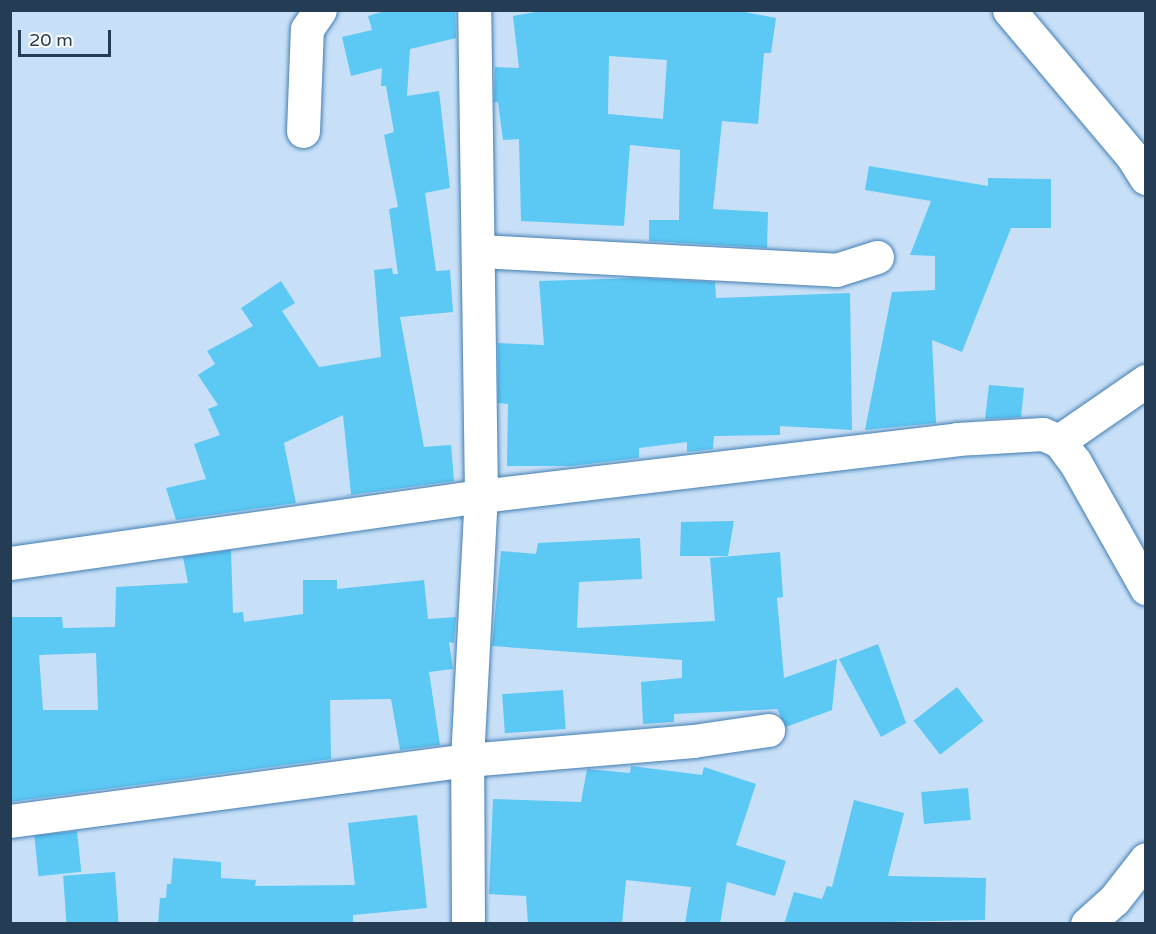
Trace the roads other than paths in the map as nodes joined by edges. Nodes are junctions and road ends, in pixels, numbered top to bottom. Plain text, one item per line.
1 (320, 10) edge
2 (474, 10) edge
3 (1009, 10) edge
4 (303, 131) dead end
5 (1146, 178) edge
6 (478, 251) junction
7 (877, 257) dead end
8 (1146, 381) edge
9 (1059, 441) junction
10 (481, 496) junction
11 (10, 563) edge
12 (1146, 588) edge
13 (768, 730) dead end
14 (467, 760) junction
15 (10, 821) edge
16 (1146, 859) edge
17 (468, 924) edge
18 (1087, 924) edge

1 - 4 street
2 - 6 street
3 - 5 street
6 - 7 street
6 - 10 street
8 - 9 street
9 - 10 street
9 - 12 street
10 - 11 street
10 - 14 street
13 - 14 street
14 - 15 street
14 - 17 street
16 - 18 street

